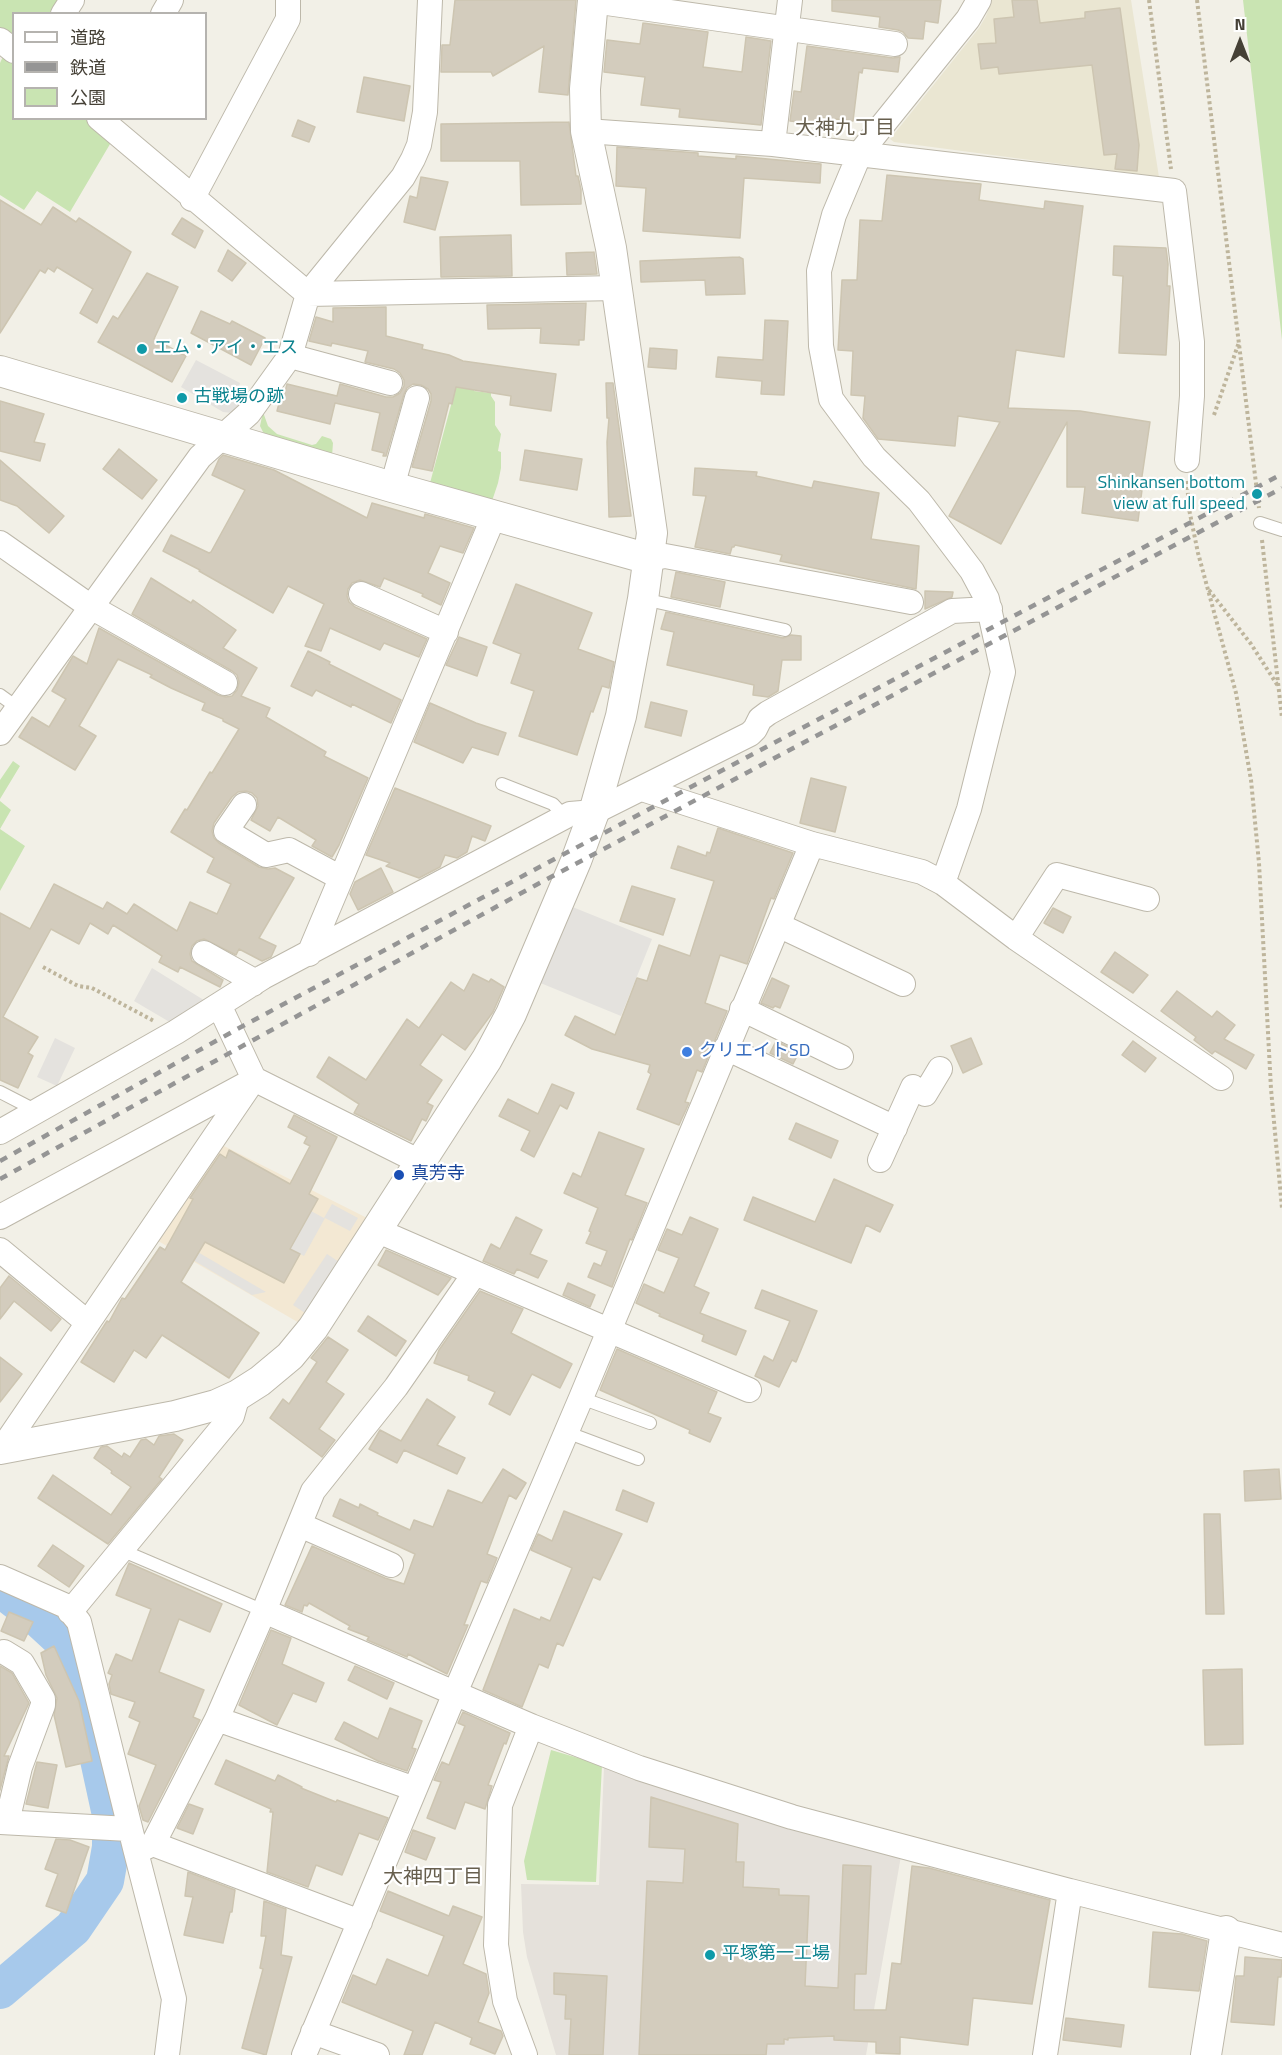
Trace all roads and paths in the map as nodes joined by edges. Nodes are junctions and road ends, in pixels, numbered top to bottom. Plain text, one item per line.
1 (288, 0) edge
2 (430, 0) edge
3 (790, 0) edge
4 (979, 0) edge
5 (1149, 0) edge
6 (1197, 0) edge
7 (593, 1) edge
8 (786, 29) junction
9 (0, 40) edge
10 (895, 44) dead end
11 (12, 49) edge
12 (103, 120) edge
13 (586, 131) junction
14 (773, 144) junction
15 (860, 153) junction
16 (1174, 192) junction
17 (192, 199) junction
18 (617, 288) junction
19 (308, 294) junction
20 (1239, 342) junction
21 (291, 356) junction
22 (0, 371) edge
23 (390, 382) dead end
24 (417, 398) dead end
25 (1212, 423) dead end
26 (222, 436) junction
27 (1187, 460) joint
28 (392, 487) junction
29 (494, 516) junction
30 (1260, 523) junction
31 (1282, 530) edge
32 (0, 543) edge
33 (649, 560) junction
34 (1207, 587) junction
35 (361, 594) dead end
36 (643, 599) junction
37 (911, 602) dead end
38 (91, 607) junction
39 (990, 609) junction
40 (784, 630) dead end
41 (446, 632) junction
42 (225, 683) dead end
43 (1279, 686) junction
44 (9, 701) edge
45 (1282, 718) edge
46 (0, 733) edge
47 (502, 784) dead end
48 (642, 789) junction
49 (243, 805) dead end
50 (579, 815) junction
51 (812, 843) junction
52 (341, 878) junction
53 (943, 883) junction
54 (1133, 888) dead end
55 (778, 925) junction
56 (1016, 938) junction
57 (204, 953) dead end
58 (309, 954) junction
59 (43, 967) dead end
60 (891, 972) dead end
61 (253, 984) junction
62 (219, 1005) junction
63 (129, 1009) dead end
64 (742, 1009) junction
65 (726, 1048) junction
66 (841, 1057) dead end
67 (940, 1070) dead end
68 (1221, 1078) dead end
69 (254, 1079) junction
70 (0, 1092) edge
71 (36, 1113) junction
72 (895, 1128) junction
73 (0, 1132) edge
74 (880, 1160) dead end
75 (420, 1162) junction
76 (1282, 1208) edge
77 (0, 1217) edge
78 (376, 1230) junction
79 (0, 1250) edge
80 (475, 1273) junction
81 (88, 1323) junction
82 (609, 1331) junction
83 (749, 1390) dead end
84 (238, 1395) junction
85 (581, 1398) junction
86 (650, 1423) dead end
87 (566, 1432) junction
88 (1, 1449) edge
89 (638, 1459) dead end
90 (300, 1525) junction
91 (121, 1550) junction
92 (391, 1565) dead end
93 (0, 1577) edge
94 (264, 1611) junction
95 (70, 1612) junction
96 (19, 1654) dead end
97 (455, 1693) junction
98 (217, 1719) junction
99 (531, 1726) junction
100 (415, 1789) junction
101 (4, 1822) edge
102 (129, 1829) junction
103 (144, 1848) junction
104 (1070, 1892) junction
105 (360, 1922) junction
106 (1226, 1931) junction
107 (1282, 1945) edge
108 (313, 2032) junction
109 (167, 2055) edge
110 (304, 2055) edge
111 (377, 2055) edge
112 (525, 2055) edge
113 (1045, 2055) edge
114 (1206, 2055) edge

1 - 17 street
2 - 19 street
3 - 8 street
4 - 15 street
5 - 16 path
6 - 20 path
7 - 8 street
7 - 13 street
8 - 10 street
8 - 14 street
9 - 11 street
12 - 17 street
13 - 14 street
13 - 18 street
14 - 15 street
15 - 16 street
15 - 39 street
16 - 27 street
17 - 19 street
18 - 19 street
18 - 33 street
19 - 21 street
20 - 25 path
20 - 30 path
21 - 23 street
21 - 26 street
22 - 26 street
24 - 28 street
26 - 28 street
26 - 38 street
27 - 34 path
28 - 29 street
29 - 33 street
29 - 41 street
30 - 31 lane
30 - 43 path
32 - 38 street
33 - 36 street
33 - 37 street
34 - 43 path
34 - 76 path
35 - 41 street
36 - 40 lane
36 - 50 street
38 - 42 street
38 - 44 street
39 - 48 street
39 - 53 street
41 - 52 street
43 - 45 path
44 - 46 street
47 - 50 lane
48 - 50 street
48 - 51 street
49 - 52 street
50 - 58 street
50 - 75 street
51 - 53 street
51 - 55 street
52 - 58 street
53 - 56 street
54 - 56 street
55 - 60 street
55 - 64 street
56 - 68 street
57 - 61 street
58 - 61 street
59 - 63 path
61 - 62 street
62 - 69 street
62 - 71 street
64 - 65 street
64 - 66 street
65 - 72 street
65 - 82 street
67 - 72 street
69 - 75 street
69 - 77 street
69 - 81 street
70 - 71 lane
71 - 73 street
72 - 74 street
75 - 78 street
78 - 80 street
78 - 84 street
79 - 81 street
80 - 82 street
80 - 90 street
81 - 88 street
82 - 83 street
82 - 85 street
84 - 88 street
84 - 91 street
85 - 86 lane
85 - 87 street
87 - 89 lane
87 - 97 street
90 - 92 street
90 - 94 street
91 - 94 lane
91 - 95 street
93 - 95 street
94 - 97 street
94 - 98 street
95 - 102 street
96 - 101 street
97 - 99 street
97 - 100 street
98 - 100 street
98 - 103 street
99 - 104 street
99 - 112 street
100 - 105 street
101 - 102 street
102 - 103 street
103 - 105 street
103 - 109 street
104 - 106 street
104 - 113 street
105 - 108 street
106 - 107 street
106 - 114 street
108 - 110 street
108 - 111 street

